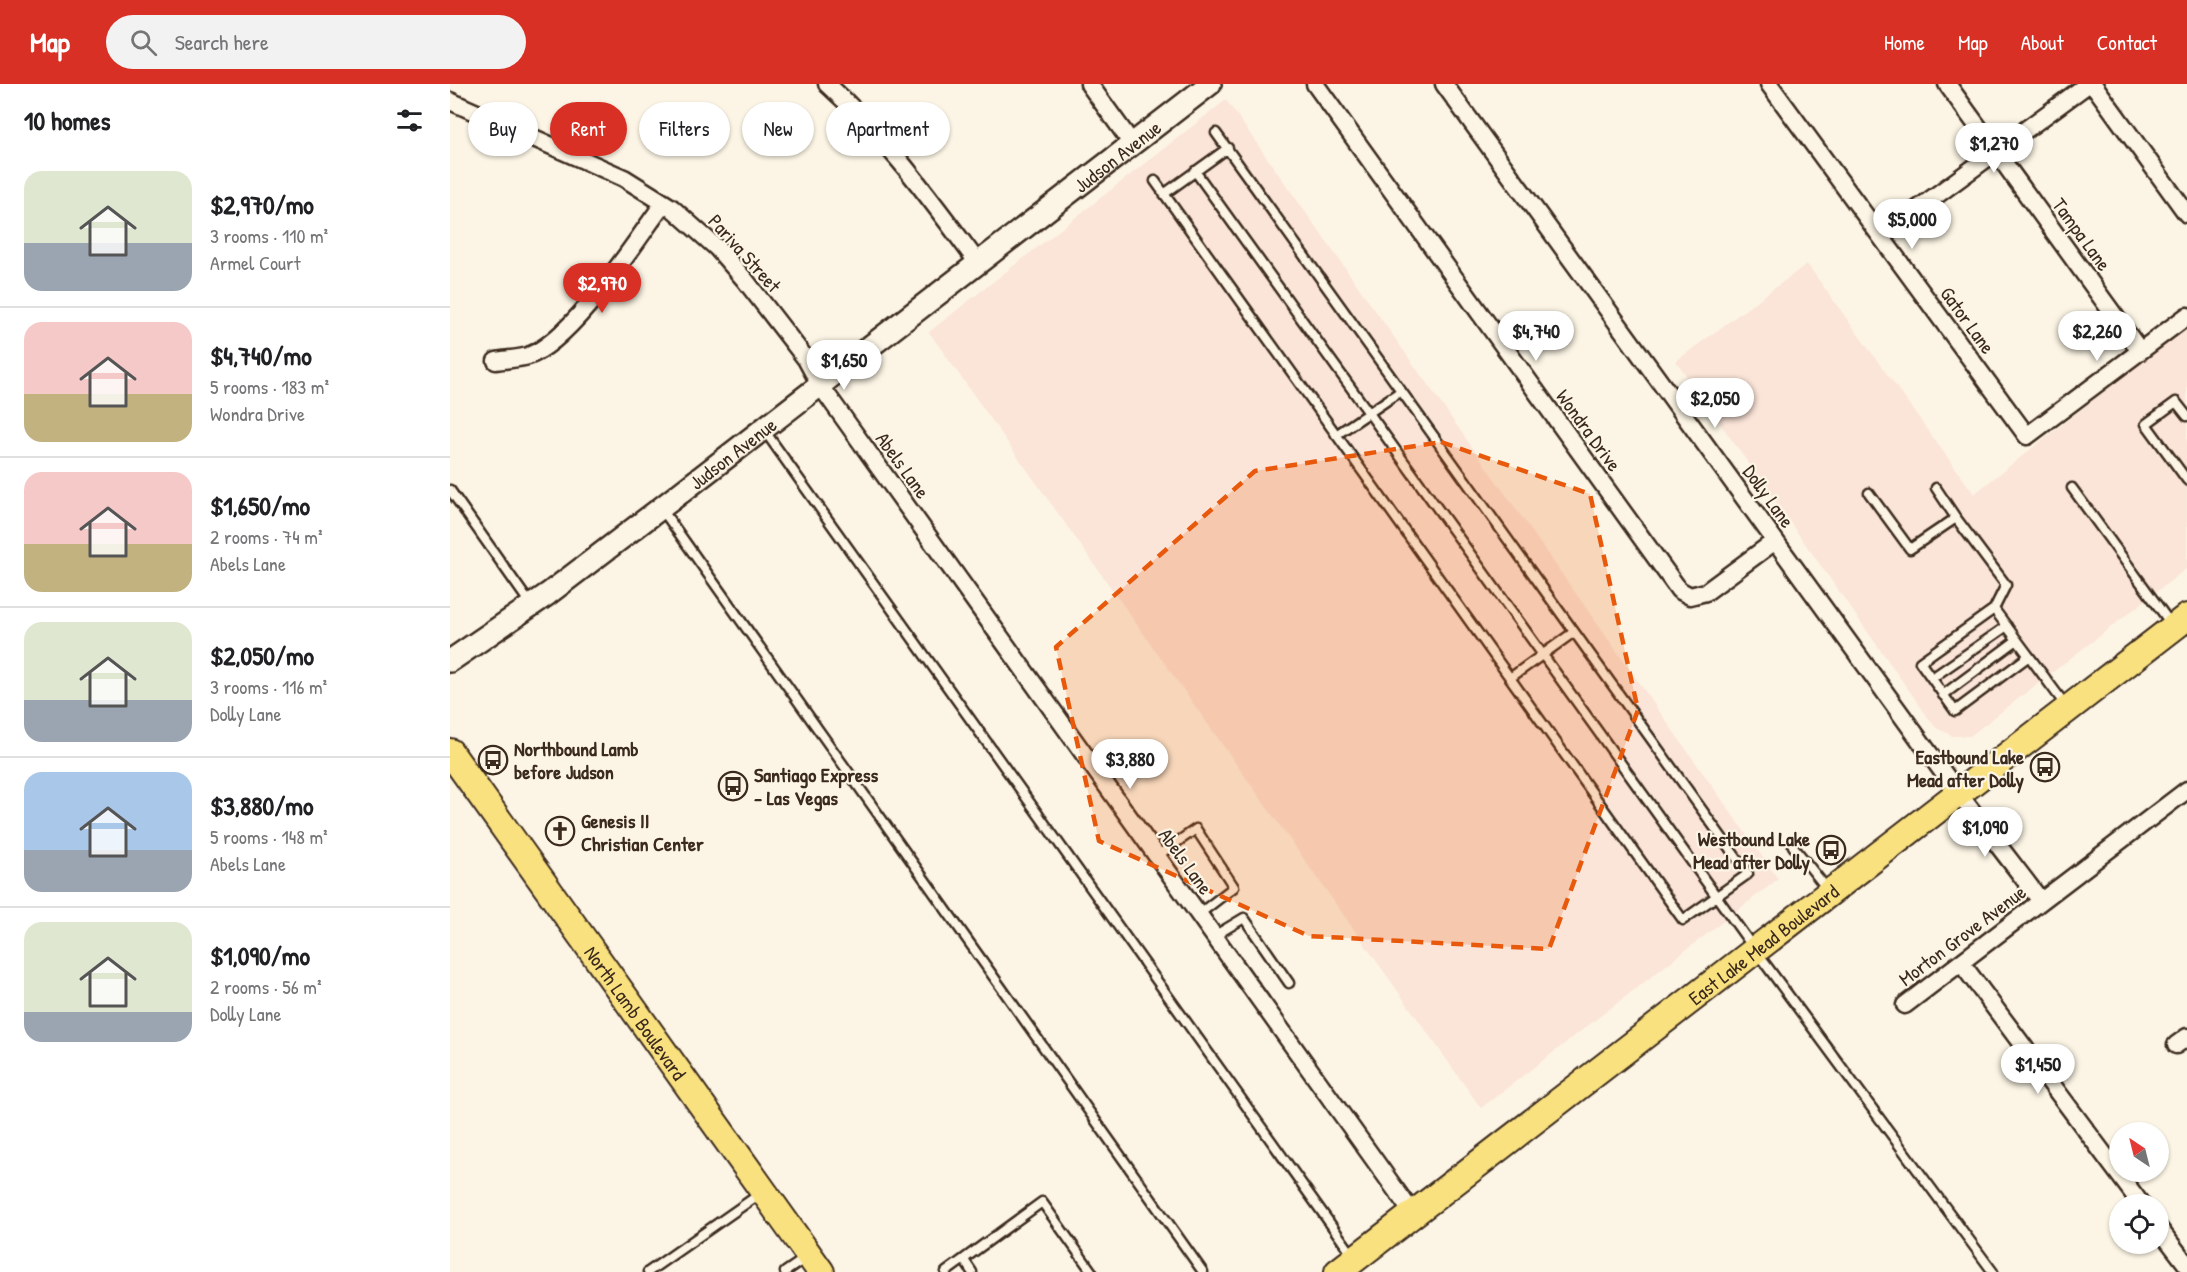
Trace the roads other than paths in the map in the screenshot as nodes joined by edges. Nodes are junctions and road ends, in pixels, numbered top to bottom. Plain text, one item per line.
1 (827, 84) edge
2 (1089, 84) edge
3 (1210, 84) edge
4 (1315, 84) edge
5 (1444, 84) edge
6 (1769, 84) edge
7 (1947, 84) edge
8 (2088, 84) edge
9 (2093, 84) edge
10 (450, 101) edge
11 (1216, 133) dead end
12 (1133, 145) junction
13 (1228, 148) junction
14 (1996, 152) junction
15 (1195, 171) junction
16 (1155, 181) dead end
17 (1164, 194) junction
18 (664, 203) junction
19 (2187, 214) edge
20 (1881, 236) junction
21 (978, 263) junction
22 (2187, 316) edge
23 (2140, 351) junction
24 (496, 361) dead end
25 (820, 385) junction
26 (1401, 391) junction
27 (1369, 413) junction
28 (2187, 416) edge
29 (764, 429) junction
30 (1336, 435) junction
31 (2187, 480) edge
32 (1936, 488) dead end
33 (2072, 488) dead end
34 (450, 490) edge
35 (1869, 493) dead end
36 (661, 508) junction
37 (1956, 518) junction
38 (1775, 541) junction
39 (531, 605) junction
40 (1994, 609) junction
41 (2180, 622) edge
42 (2007, 626) junction
43 (1574, 632) junction
44 (2017, 640) junction
45 (1543, 654) junction
46 (2029, 656) junction
47 (450, 661) edge
48 (1510, 678) junction
49 (1932, 678) junction
50 (1943, 695) junction
51 (2068, 709) junction
52 (450, 752) edge
53 (2187, 790) edge
54 (1958, 793) junction
55 (1793, 846) dead end
56 (1157, 856) junction
57 (1830, 892) junction
58 (1717, 896) junction
59 (2041, 902) junction
60 (1198, 914) junction
61 (1214, 936) junction
62 (1755, 950) junction
63 (1962, 964) junction
64 (1289, 983) dead end
65 (1905, 1005) dead end
66 (763, 1192) junction
67 (2134, 1194) edge
68 (1413, 1214) junction
69 (2169, 1241) edge
70 (964, 1260) junction
71 (815, 1264) edge
72 (1346, 1265) edge
73 (2187, 1265) edge
74 (648, 1272) edge
75 (785, 1272) edge
76 (946, 1272) edge
77 (972, 1272) edge
78 (1092, 1272) edge
79 (1203, 1272) edge
80 (1993, 1272) edge

1 - 21 street
2 - 12 street
3 - 12 street, Judson Avenue
4 - 38 street, Wondra Drive
5 - 38 street, Dolly Lane
6 - 20 street, Gator Lane
7 - 14 street, Tampa Lane
8 - 14 street
9 - 19 street
10 - 18 street, Pariva Street
11 - 13 lane
12 - 21 street, Judson Avenue
13 - 15 lane
13 - 26 lane
14 - 20 street
14 - 23 street, Tampa Lane
15 - 17 lane
15 - 27 lane
16 - 17 lane
17 - 30 lane
18 - 24 street
18 - 25 street, Pariva Street
20 - 23 street, Gator Lane
21 - 25 street, Judson Avenue
22 - 23 street
25 - 29 street, Judson Avenue
25 - 56 street, Abels Lane
26 - 27 lane
26 - 43 lane
27 - 30 lane
27 - 45 lane
28 - 31 lane
29 - 36 street, Judson Avenue
29 - 72 lane
30 - 48 lane
32 - 37 lane
33 - 41 lane
34 - 39 lane
35 - 37 lane
36 - 39 street, Judson Avenue
36 - 79 lane
37 - 40 lane
38 - 54 street, Dolly Lane
39 - 47 street, Judson Avenue
40 - 42 lane
40 - 49 lane
41 - 51 main road, East Lake Mead Boulevard
42 - 44 lane
42 - 49 lane
43 - 45 lane
43 - 58 lane
44 - 46 lane
44 - 50 lane
45 - 48 lane
45 - 58 lane
46 - 50 lane
46 - 51 lane
48 - 58 lane
49 - 50 lane
51 - 54 main road, East Lake Mead Boulevard
52 - 66 main road, North Lamb Boulevard
53 - 59 street, Morton Grove Avenue
54 - 57 main road, East Lake Mead Boulevard
54 - 59 street, Dolly Lane
55 - 57 lane
56 - 60 street, Abels Lane
56 - 60 lane
57 - 62 main road, East Lake Mead Boulevard
58 - 62 lane
59 - 63 street, Morton Grove Avenue
60 - 61 street, Abels Lane
61 - 64 lane
61 - 68 street, Abels Lane
62 - 68 main road, East Lake Mead Boulevard
62 - 80 lane
63 - 65 street, Morton Grove Avenue
63 - 67 street
66 - 71 main road, North Lamb Boulevard
66 - 74 lane
68 - 72 main road, East Lake Mead Boulevard
69 - 73 street
70 - 76 lane
70 - 77 lane
70 - 78 lane
71 - 75 lane

